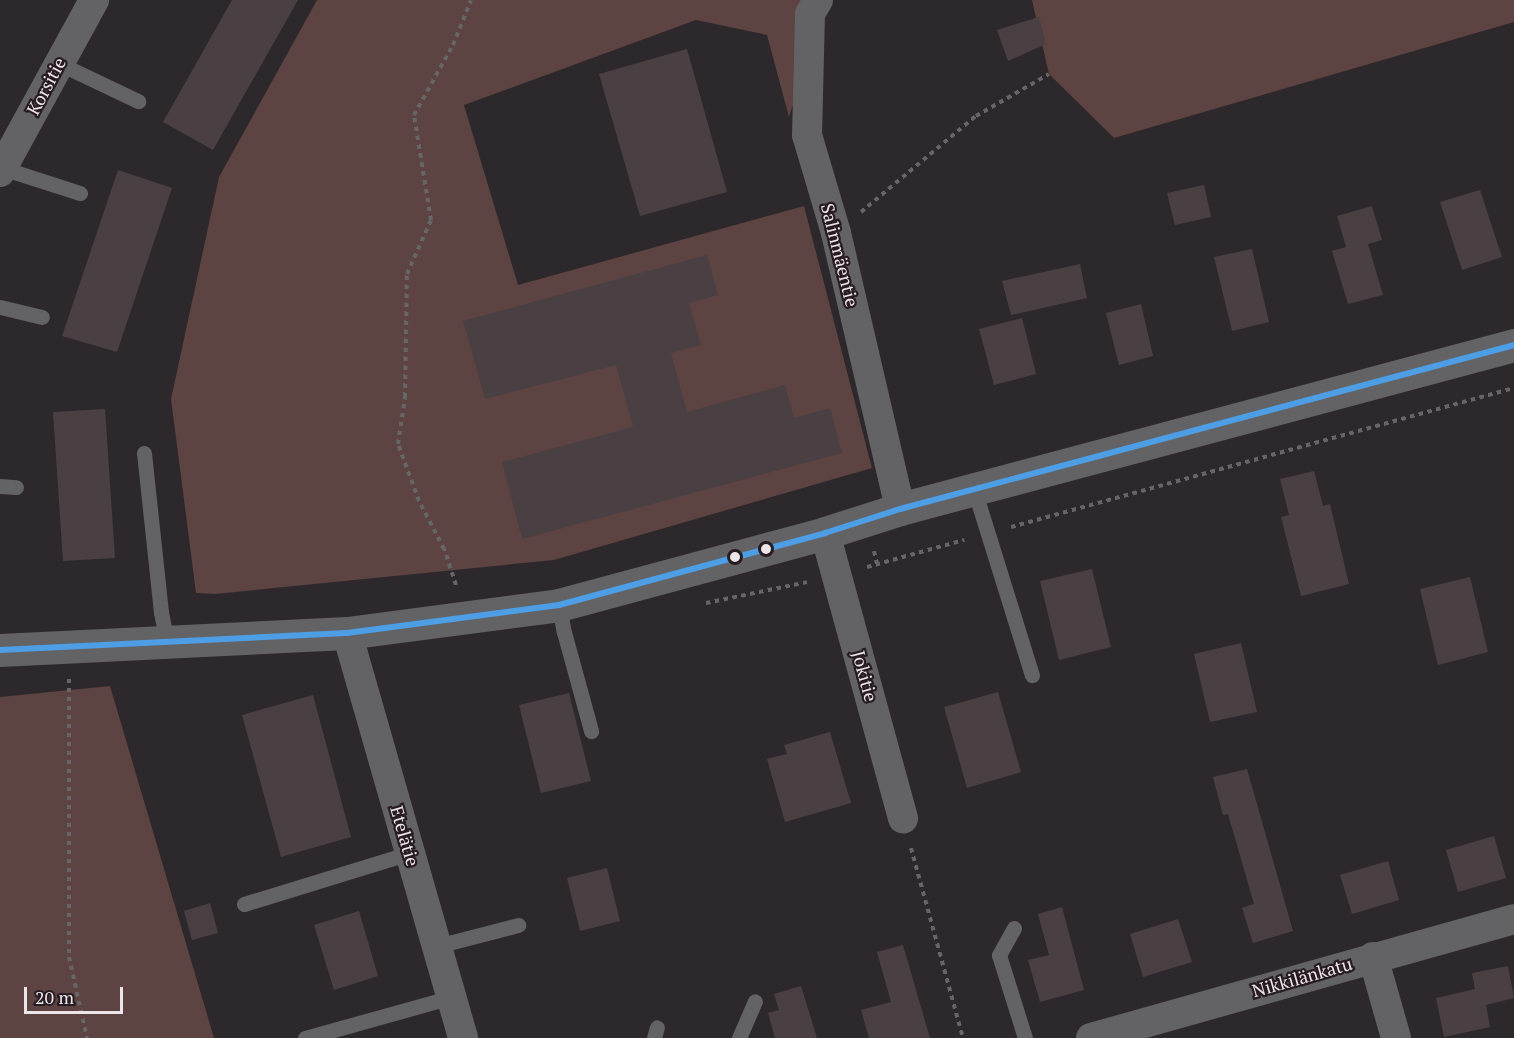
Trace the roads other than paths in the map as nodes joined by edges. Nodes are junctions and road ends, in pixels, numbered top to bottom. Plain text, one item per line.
1 (94, 0) edge
2 (818, 0) edge
3 (58, 63) junction
4 (138, 101) dead end
5 (1, 170) edge
6 (80, 193) dead end
7 (0, 307) edge
8 (42, 317) dead end
9 (1514, 345) edge
10 (144, 453) dead end
11 (974, 489) junction
12 (900, 509) junction
13 (825, 533) junction
14 (559, 605) junction
15 (347, 633) junction
16 (167, 642) junction
17 (0, 650) edge
18 (1032, 675) dead end
19 (591, 731) dead end
20 (903, 819) road end
21 (410, 853) junction
22 (244, 904) dead end
23 (1514, 919) edge
24 (518, 925) dead end
25 (1014, 928) dead end
26 (437, 946) junction
27 (1373, 957) junction
28 (452, 998) junction
29 (755, 1001) dead end
30 (305, 1038) edge
31 (464, 1038) edge
32 (739, 1038) edge
33 (1025, 1038) edge
34 (1091, 1038) edge
35 (1396, 1038) edge

1 - 3 street, Korsitie
2 - 12 street, Salinmäentie
3 - 4 lane
3 - 5 street, Korsitie
5 - 6 lane
7 - 8 lane
9 - 11 street
10 - 16 lane
11 - 12 street
11 - 18 lane
12 - 13 street
13 - 14 street
13 - 20 street, Jokitie
14 - 15 street
14 - 19 lane
15 - 16 street
15 - 21 street, Etelätie
16 - 17 street
21 - 22 lane
21 - 26 street, Etelätie
23 - 27 street, Nikkilänkatu
24 - 26 lane
25 - 33 lane
26 - 28 street, Etelätie
27 - 34 street, Nikkilänkatu
27 - 35 street
28 - 30 lane
28 - 31 street, Etelätie
29 - 32 lane

